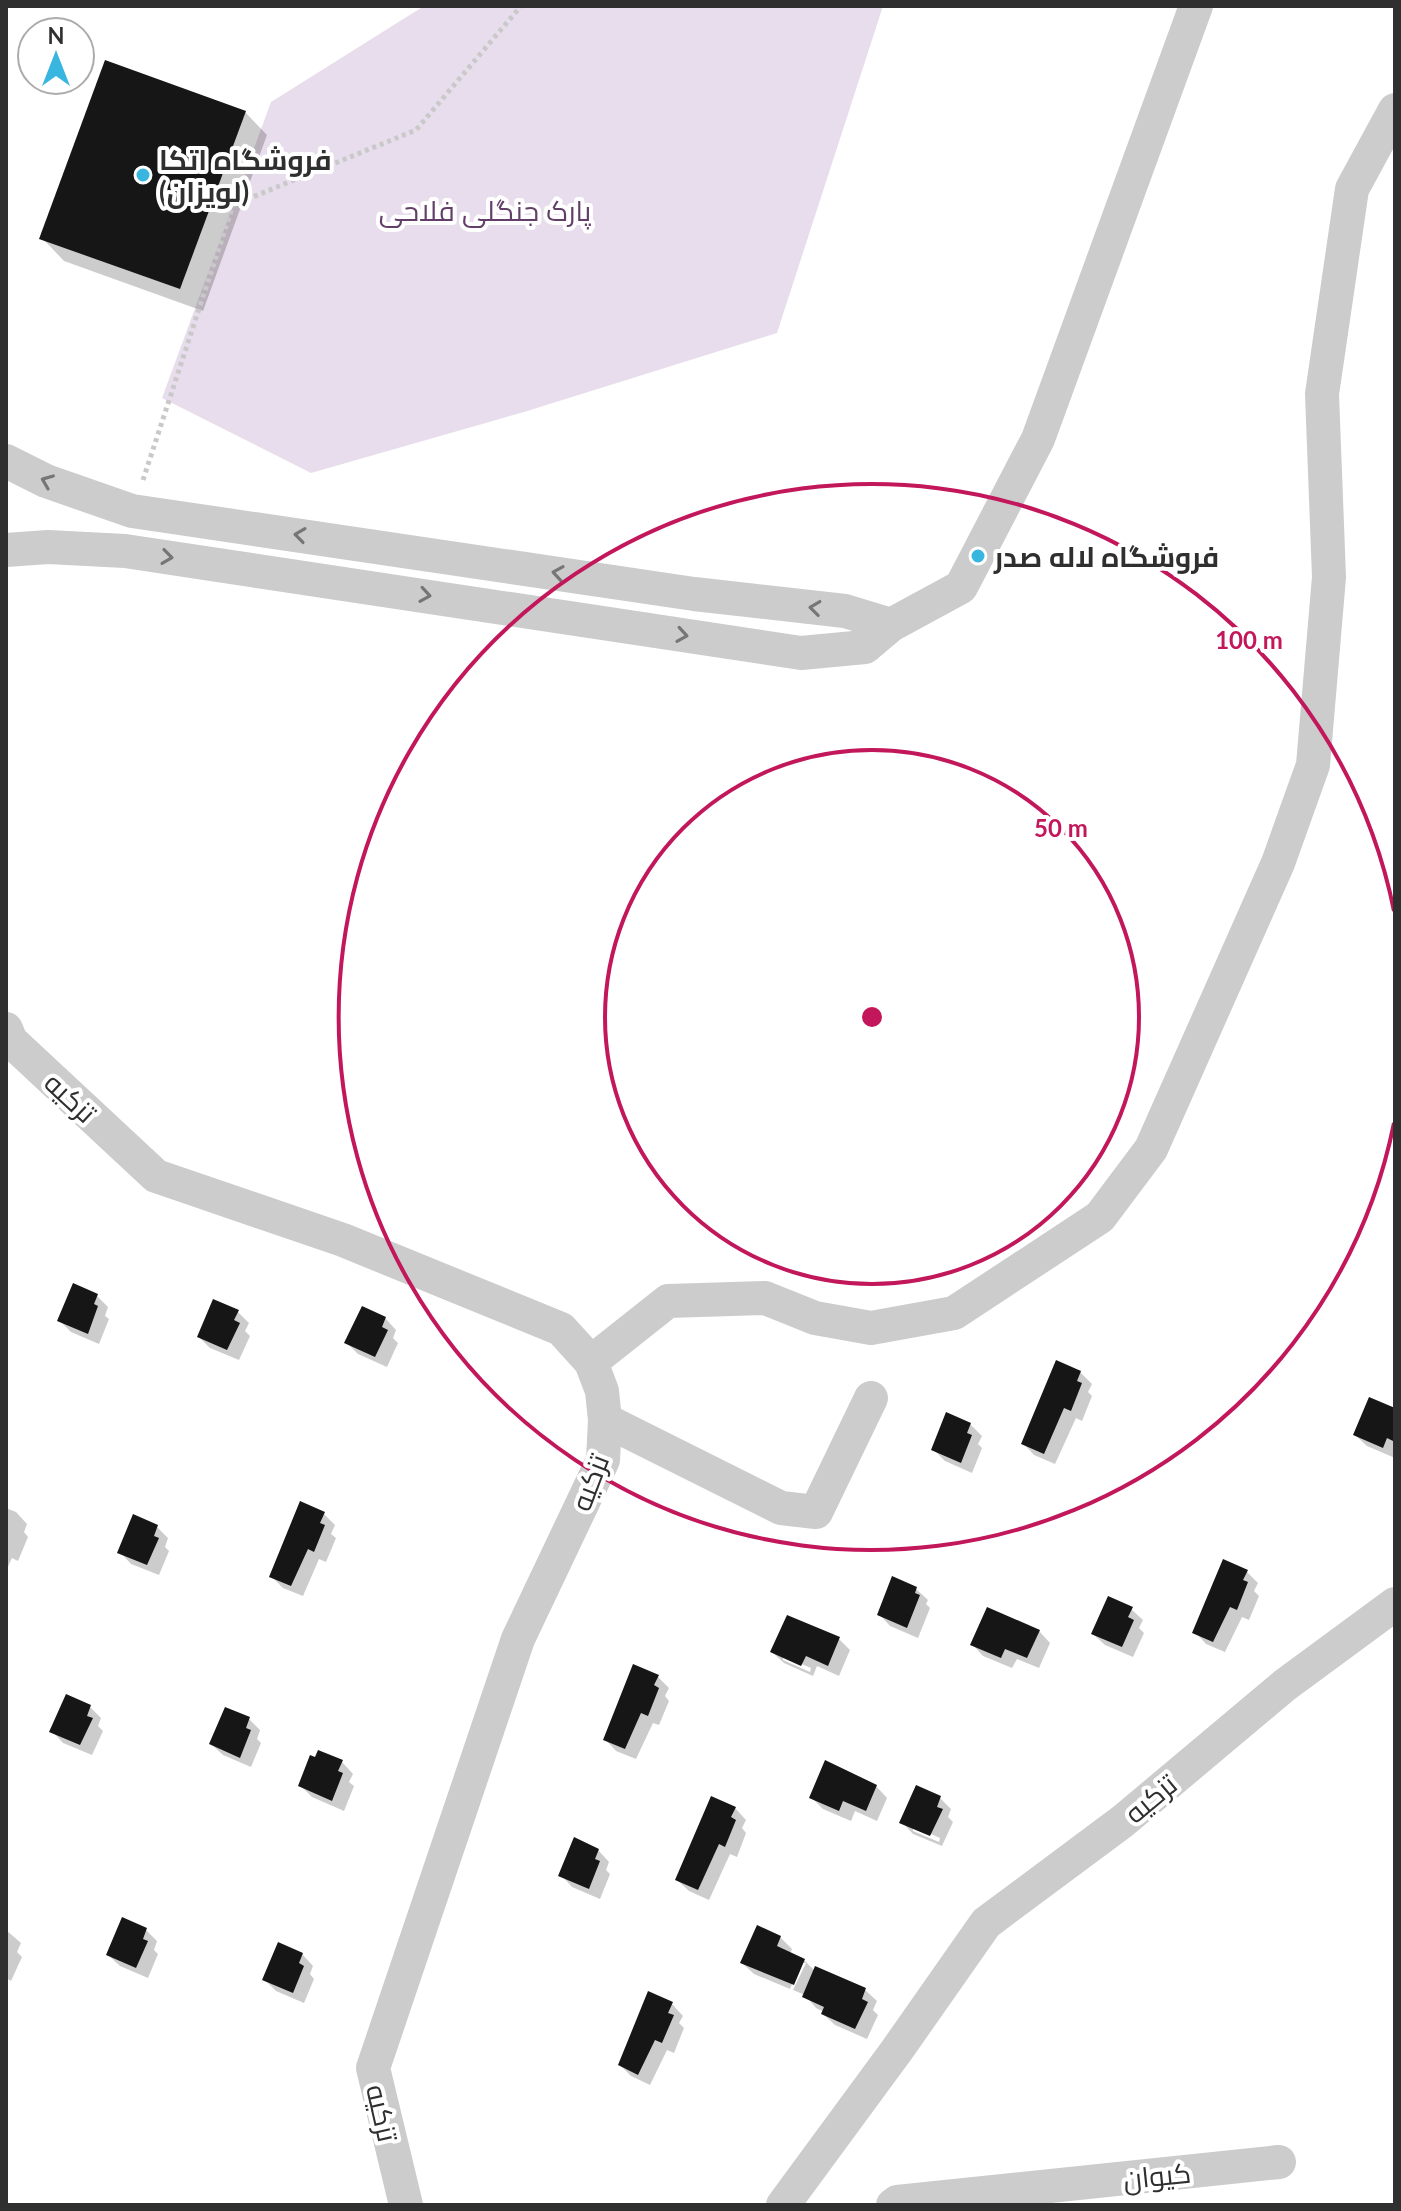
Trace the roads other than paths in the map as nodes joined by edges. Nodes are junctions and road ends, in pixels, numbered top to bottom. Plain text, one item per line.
1 (1196, 6) edge
2 (1395, 110) edge
3 (6, 461) edge
4 (132, 511) junction
5 (6, 550) edge
6 (125, 551) junction
7 (891, 625) junction
8 (6, 1029) edge
9 (591, 1362) junction
10 (871, 1398) dead end
11 (605, 1420) junction
12 (1395, 1604) edge
13 (1279, 2162) dead end
14 (406, 2205) edge
15 (783, 2205) edge
16 (893, 2205) edge

1 - 7 street
2 - 9 street
4 -> 3 street
4 - 6 street
7 -> 4 street
5 - 6 street
6 -> 7 street
8 - 9 street, تزکیه
9 - 11 street, تزکیه
10 - 11 street
11 - 14 street, تزکیه
12 - 15 street, تزکیه
13 - 16 street, کیوان

